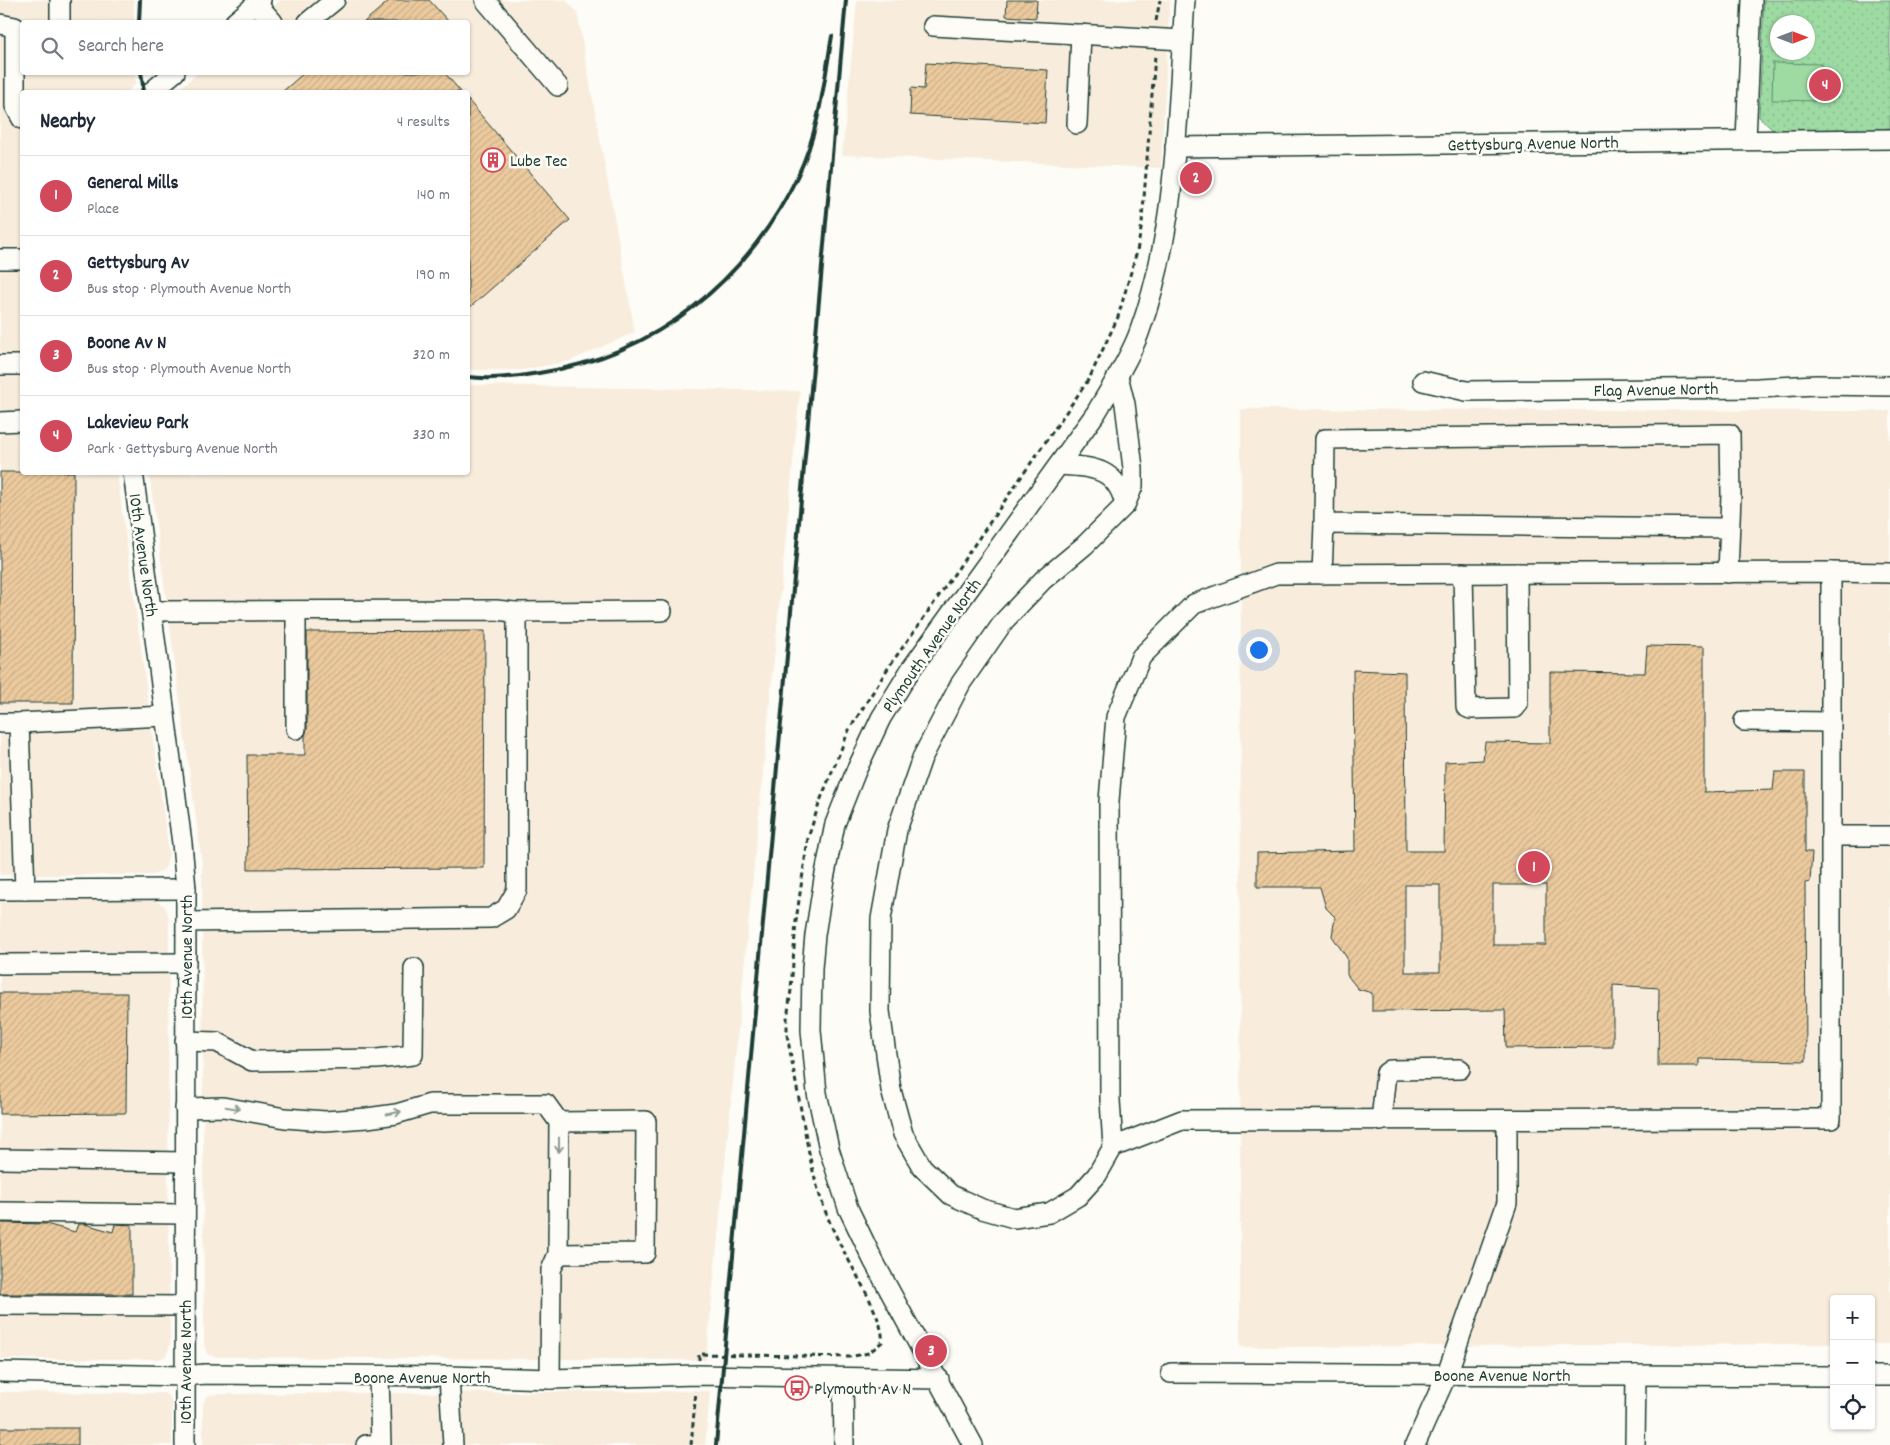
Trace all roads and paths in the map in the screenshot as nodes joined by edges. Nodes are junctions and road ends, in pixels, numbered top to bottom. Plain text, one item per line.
1 (60, 0) edge
2 (335, 0) edge
3 (485, 0) edge
4 (1185, 0) edge
5 (1752, 0) edge
6 (259, 2) edge
7 (60, 20) edge
8 (237, 20) edge
9 (272, 20) edge
10 (310, 20) edge
11 (13, 26) edge
12 (933, 26) dead end
13 (1081, 34) junction
14 (1182, 40) junction
15 (171, 75) edge
16 (558, 86) dead end
17 (153, 90) edge
18 (20, 115) edge
19 (1077, 124) dead end
20 (1890, 139) edge
21 (1746, 140) junction
22 (1176, 147) junction
23 (0, 259) edge
24 (20, 260) edge
25 (0, 365) edge
26 (20, 366) edge
27 (1118, 376) junction
28 (1423, 381) dead end
29 (1890, 386) edge
30 (20, 421) edge
31 (0, 422) edge
32 (1059, 465) junction
33 (133, 475) edge
34 (1125, 505) junction
35 (1324, 524) junction
36 (1729, 528) junction
37 (1831, 572) junction
38 (1464, 573) junction
39 (1517, 573) junction
40 (1728, 573) junction
41 (1890, 573) edge
42 (1322, 574) junction
43 (152, 611) junction
44 (296, 611) junction
45 (662, 611) dead end
46 (514, 612) junction
47 (165, 716) junction
48 (1744, 722) dead end
49 (1831, 722) junction
50 (0, 723) edge
51 (19, 723) junction
52 (296, 729) dead end
53 (1831, 836) junction
54 (1890, 836) edge
55 (186, 889) junction
56 (0, 890) edge
57 (26, 890) junction
58 (186, 922) junction
59 (186, 963) junction
60 (0, 964) edge
61 (414, 968) dead end
62 (185, 1041) junction
63 (1460, 1069) dead end
64 (185, 1108) junction
65 (1507, 1120) junction
66 (1381, 1121) junction
67 (559, 1122) junction
68 (1113, 1147) junction
69 (0, 1159) edge
70 (185, 1162) junction
71 (0, 1212) edge
72 (185, 1214) junction
73 (558, 1254) junction
74 (866, 1292) dead end
75 (0, 1305) edge
76 (184, 1306) junction
77 (0, 1372) edge
78 (1171, 1373) dead end
79 (1447, 1374) junction
80 (697, 1375) junction
81 (1636, 1375) junction
82 (184, 1376) junction
83 (449, 1376) junction
84 (1830, 1376) edge
85 (1875, 1376) edge
86 (1890, 1376) edge
87 (379, 1377) junction
88 (843, 1378) junction
89 (550, 1379) junction
90 (939, 1379) junction
91 (184, 1445) edge
92 (377, 1445) edge
93 (453, 1445) edge
94 (691, 1445) edge
95 (844, 1445) edge
96 (973, 1445) edge
97 (1415, 1445) edge
98 (1635, 1445) edge

1 - 7 street
2 - 10 street
3 - 16 street
4 - 14 street, Plymouth Avenue North
5 - 21 street
6 - 8 street
6 - 9 street
11 - 18 street
12 - 13 street
13 - 14 street
13 - 19 street
14 - 22 street, Plymouth Avenue North
15 - 17 street
20 - 21 street, Gettysburg Avenue North
21 - 22 street, Gettysburg Avenue North
22 - 27 street, Plymouth Avenue North
23 - 24 street
25 - 26 street
27 - 32 street, Plymouth Avenue North
27 - 34 street
28 - 29 street, Flag Avenue North
30 - 31 street
32 - 34 street
32 - 90 street, Plymouth Avenue North
33 - 43 street, 10th Avenue North
34 - 68 street
35 - 36 street
35 - 36 street
35 - 42 street
36 - 40 street
37 - 40 street
37 - 41 street
37 - 49 street
38 - 39 street
38 - 39 street
38 - 42 street
39 - 40 street
42 - 68 street
43 - 44 street
43 - 47 street, 10th Avenue North
44 - 46 street
44 - 52 street
45 - 46 street
46 - 58 street
47 - 51 street
47 - 55 street, 10th Avenue North
48 - 49 street
49 - 53 street
50 - 51 street
51 - 57 street
53 - 54 street
53 - 65 street
55 - 57 street
55 - 58 street, 10th Avenue North
56 - 57 street
58 - 59 street, 10th Avenue North
59 - 60 street
59 - 62 street, 10th Avenue North
61 - 62 street
62 - 64 street, 10th Avenue North
63 - 66 street
64 -> 67 street
64 - 70 street, 10th Avenue North
65 - 66 street
65 - 79 street
66 - 68 street
67 -> 73 street
67 - 73 street
69 - 70 street
70 - 72 street, 10th Avenue North
71 - 72 street
72 - 76 street, 10th Avenue North
73 - 89 street
74 - 80 path
75 - 76 street
76 - 82 street, 10th Avenue North
77 - 82 street, Boone Avenue North
78 - 79 street, Boone Avenue North
79 - 81 street, Boone Avenue North
79 - 97 street
80 - 88 street, Boone Avenue North
80 - 89 street, Boone Avenue North
80 - 94 path
81 - 84 street, Boone Avenue North
81 - 98 street
82 - 87 street, Boone Avenue North
82 - 91 street, 10th Avenue North
83 - 87 street, Boone Avenue North
83 - 89 street, Boone Avenue North
83 - 93 street
85 - 86 street
87 - 92 street
88 - 90 street, Boone Avenue North
88 - 95 street
90 - 96 street, Plymouth Avenue North

